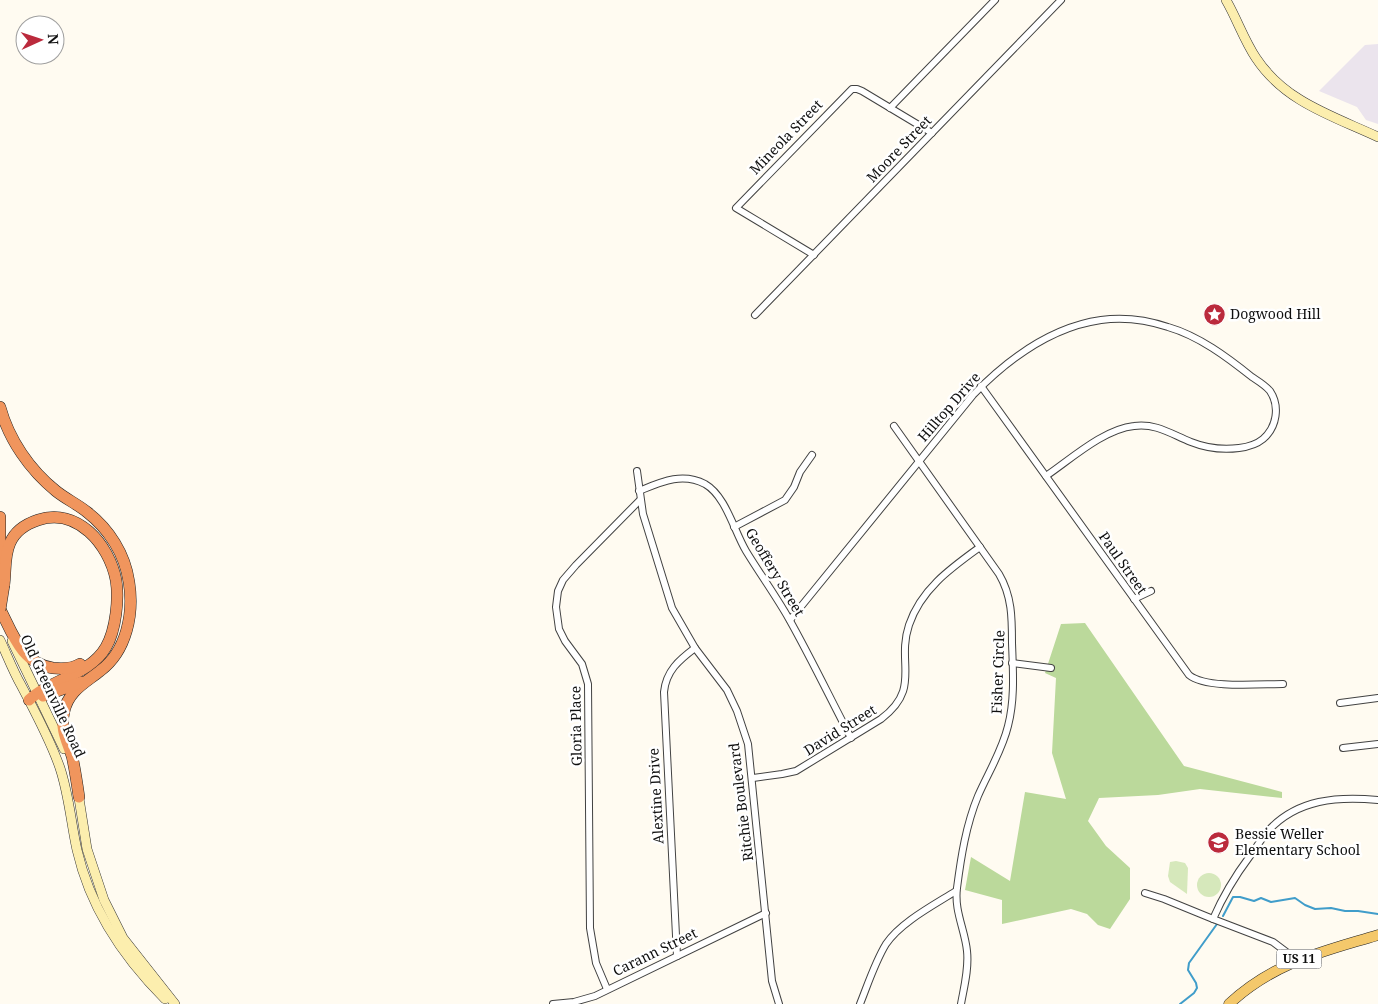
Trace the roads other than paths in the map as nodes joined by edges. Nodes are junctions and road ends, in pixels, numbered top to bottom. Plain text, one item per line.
1 (995, 0) edge
2 (1060, 0) edge
3 (1226, 0) edge
4 (890, 108) junction
5 (932, 133) junction
6 (1378, 137) edge
7 (814, 255) junction
8 (755, 315) dead end
9 (981, 386) junction
10 (0, 407) edge
11 (894, 426) dead end
12 (812, 455) dead end
13 (918, 461) junction
14 (637, 471) dead end
15 (1046, 476) junction
16 (639, 491) junction
17 (640, 500) junction
18 (0, 517) edge
19 (734, 527) junction
20 (980, 547) junction
21 (2, 586) edge
22 (1151, 591) dead end
23 (1134, 599) junction
24 (0, 609) edge
25 (0, 614) edge
26 (790, 620) junction
27 (113, 625) junction
28 (0, 640) edge
29 (695, 648) junction
30 (1012, 663) junction
31 (1051, 668) dead end
32 (86, 680) junction
33 (1283, 684) dead end
34 (35, 697) junction
35 (1378, 698) edge
36 (1340, 703) dead end
37 (850, 738) junction
38 (1378, 744) edge
39 (1343, 748) dead end
40 (753, 778) junction
41 (79, 797) junction
42 (1378, 800) edge
43 (956, 891) junction
44 (1145, 893) dead end
45 (766, 913) junction
46 (1213, 919) junction
47 (1378, 935) edge
48 (677, 956) junction
49 (1297, 960) junction
50 (607, 989) junction
51 (170, 1004) edge
52 (175, 1004) edge
53 (553, 1004) edge
54 (779, 1004) edge
55 (860, 1004) edge
56 (961, 1004) edge
57 (1229, 1004) edge

1 - 4 street
2 - 5 street, Moore Street
3 - 6 main road
4 - 5 street
4 - 7 street, Mineola Street
5 - 7 street, Moore Street
7 - 8 street, Moore Street
9 - 13 street, Hilltop Drive
9 - 15 street, Paul Street
9 - 15 street, Hilltop Drive
10 - 32 highway
11 - 13 street, Fisher Circle
12 - 19 street
13 - 20 street, Fisher Circle
13 - 26 street, Hilltop Drive
14 - 16 street, Ritchie Boulevard
15 - 23 street, Paul Street
16 - 17 street, Ritchie Boulevard
16 - 19 street, Geoffery Street
17 - 29 street, Ritchie Boulevard
17 - 50 street, Gloria Place
18 - 21 highway
19 - 26 street, Geoffery Street
20 - 30 street, Fisher Circle
20 - 37 street, David Street
21 - 24 highway, bridge
21 - 27 highway
22 - 23 street
23 - 33 street, Paul Street
24 - 27 highway
25 - 34 main road, Old Greenville Road
26 - 37 street, Geoffery Street
27 - 34 highway
28 - 34 main road, Old Greenville Road
29 - 40 street, Ritchie Boulevard
29 - 48 street, Alextine Drive
30 - 31 street
30 - 43 street, Fisher Circle
32 - 34 highway
32 - 41 highway
34 - 41 main road, Old Greenville Road
34 - 51 main road, Old Greenville Road
35 - 36 street
37 - 40 street, David Street
38 - 39 street
40 - 45 street, Ritchie Boulevard
41 - 52 main road, Old Greenville Road
42 - 46 street
43 - 55 street
43 - 56 street, Fisher Circle
44 - 46 street
45 - 48 street, Carann Street
45 - 54 street, Ritchie Boulevard
46 - 49 street
47 - 49 main road, US 11
48 - 50 street, Carann Street
49 - 57 main road, US 11
50 - 53 street, Carann Street

